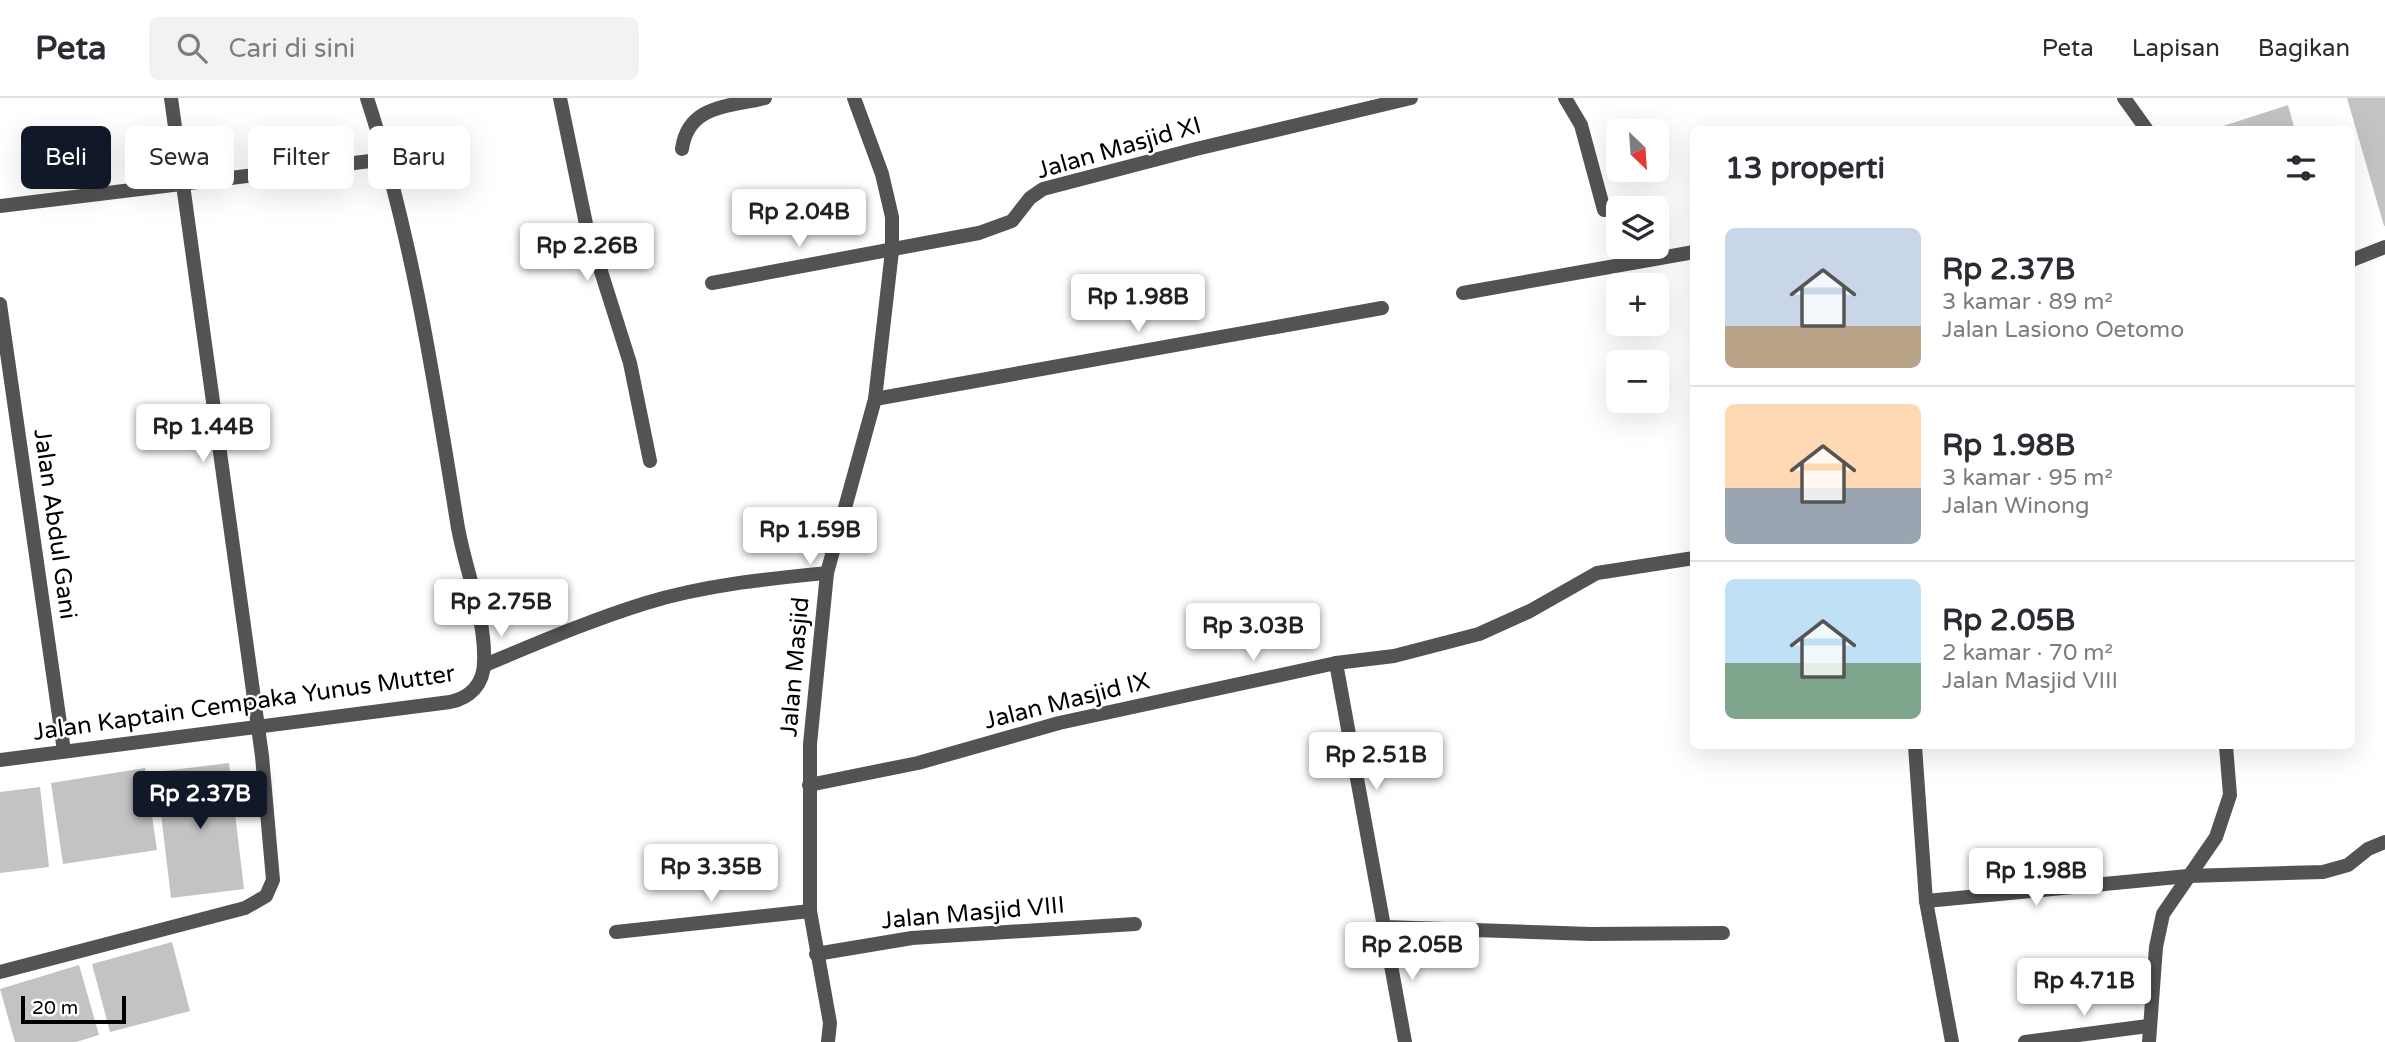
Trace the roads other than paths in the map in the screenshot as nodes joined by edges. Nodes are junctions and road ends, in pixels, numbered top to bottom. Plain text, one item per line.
1 (171, 98) edge
2 (368, 98) edge
3 (560, 98) edge
4 (765, 98) edge
5 (853, 98) edge
6 (1411, 98) edge
7 (1565, 98) edge
8 (2124, 98) edge
9 (174, 126) edge
10 (377, 126) edge
11 (2144, 126) edge
12 (682, 149) dead end
13 (368, 161) edge
14 (234, 178) edge
15 (140, 189) edge
16 (182, 189) edge
17 (393, 189) edge
18 (0, 206) edge
19 (1604, 210) dead end
20 (2385, 247) edge
21 (892, 251) junction
22 (1690, 253) edge
23 (2355, 259) edge
24 (712, 283) dead end
25 (1463, 293) dead end
26 (0, 304) edge
27 (1382, 308) dead end
28 (875, 399) junction
29 (650, 461) dead end
30 (1690, 559) edge
31 (827, 573) junction
32 (1336, 663) junction
33 (485, 665) junction
34 (258, 729) junction
35 (1915, 749) edge
36 (2226, 749) edge
37 (64, 751) junction
38 (0, 760) edge
39 (809, 785) junction
40 (2385, 842) edge
41 (2188, 876) junction
42 (1926, 901) junction
43 (810, 911) junction
44 (1135, 924) dead end
45 (1385, 927) junction
46 (616, 932) dead end
47 (1723, 933) dead end
48 (816, 954) junction
49 (0, 972) edge
50 (2148, 1026) junction
51 (828, 1042) edge
52 (1405, 1042) edge
53 (1952, 1042) edge
54 (2025, 1042) edge
55 (2148, 1042) edge

1 - 9 street
2 - 10 street, Jalan Kaptain Cempaka Yunus Mutter
3 - 29 street
4 - 12 street
5 - 21 street, Jalan Masjid
6 - 21 street, Jalan Masjid XI
7 - 19 street
8 - 11 street
13 - 14 street
15 - 18 street
16 - 34 street
17 - 33 street, Jalan Kaptain Cempaka Yunus Mutter
20 - 23 street
21 - 24 street, Jalan Masjid XI
21 - 28 street, Jalan Masjid
22 - 25 street
26 - 37 street, Jalan Abdul Gani
27 - 28 street
28 - 31 street, Jalan Masjid
30 - 32 street, Jalan Masjid IX
31 - 33 street
31 - 39 street, Jalan Masjid
32 - 39 street, Jalan Masjid IX
32 - 45 street
33 - 34 street, Jalan Kaptain Cempaka Yunus Mutter
34 - 37 street, Jalan Kaptain Cempaka Yunus Mutter
34 - 49 street
35 - 42 street
36 - 41 street
37 - 38 street, Jalan Kaptain Cempaka Yunus Mutter
39 - 43 street, Jalan Masjid
40 - 41 street
41 - 42 street
41 - 50 street
42 - 53 street
43 - 46 street
43 - 48 street, Jalan Masjid
44 - 48 street, Jalan Masjid VIII
45 - 47 street
45 - 52 street
48 - 51 street, Jalan Masjid
50 - 54 street
50 - 55 street

